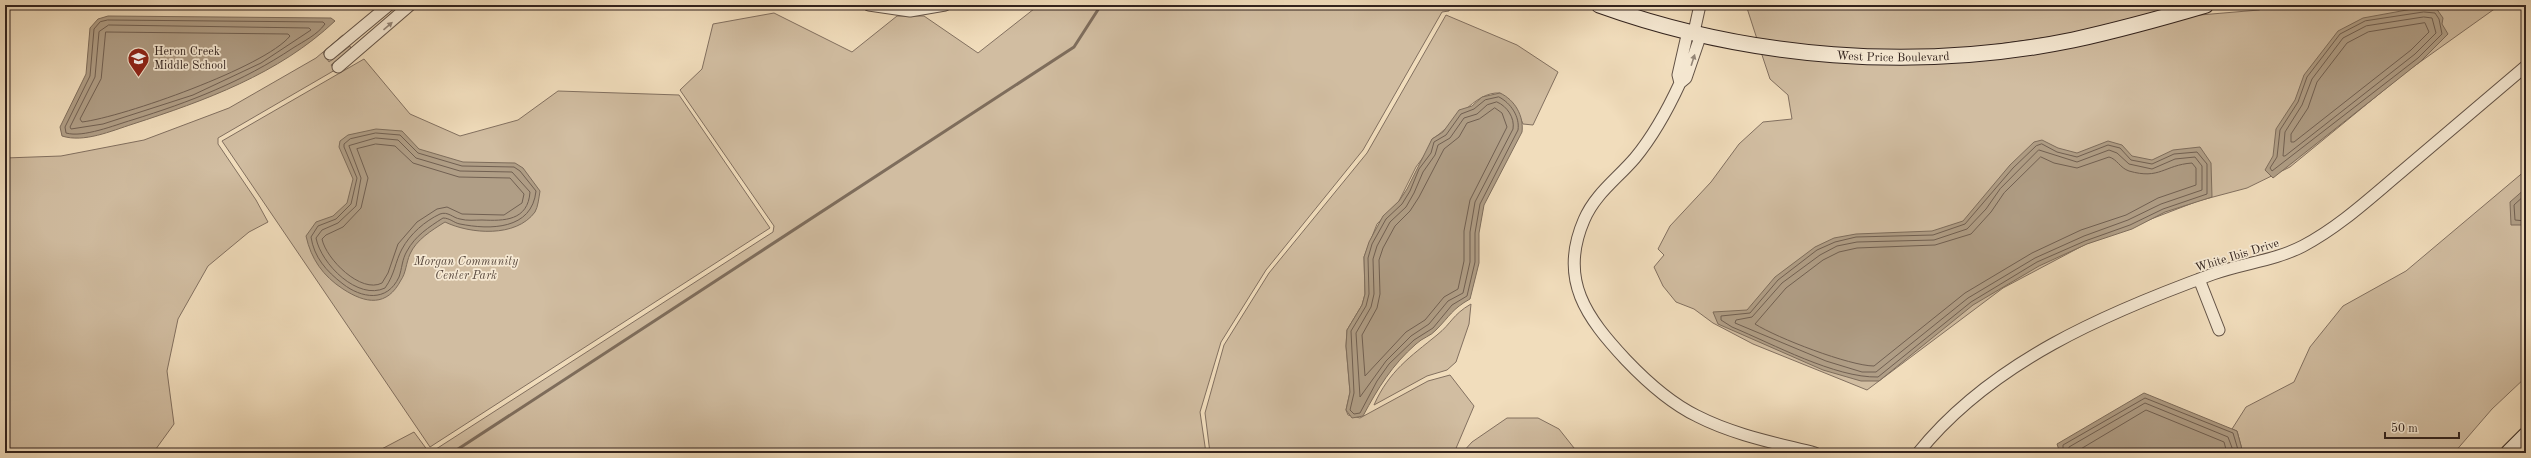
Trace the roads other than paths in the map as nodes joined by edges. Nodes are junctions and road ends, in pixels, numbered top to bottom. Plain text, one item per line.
1 (389, 5) edge
2 (410, 5) edge
3 (869, 5) edge
4 (945, 5) edge
5 (1599, 5) edge
6 (1700, 5) edge
7 (2206, 5) edge
8 (2195, 7) edge
9 (1695, 33) junction
10 (330, 54) dead end
11 (338, 66) dead end
12 (2526, 66) edge
13 (2199, 279) junction
14 (2219, 330) dead end
15 (2526, 435) edge
16 (1920, 452) edge
17 (1816, 453) edge
18 (2508, 453) edge

1 - 10 street
11 -> 2 street
3 - 4 street
5 - 9 street, West Price Boulevard
6 - 9 street
7 - 8 street, West Price Boulevard
8 - 9 street, West Price Boulevard
9 - 17 street
12 - 13 street, White Ibis Drive
13 - 14 street
13 - 16 street, White Ibis Drive
15 - 18 street

